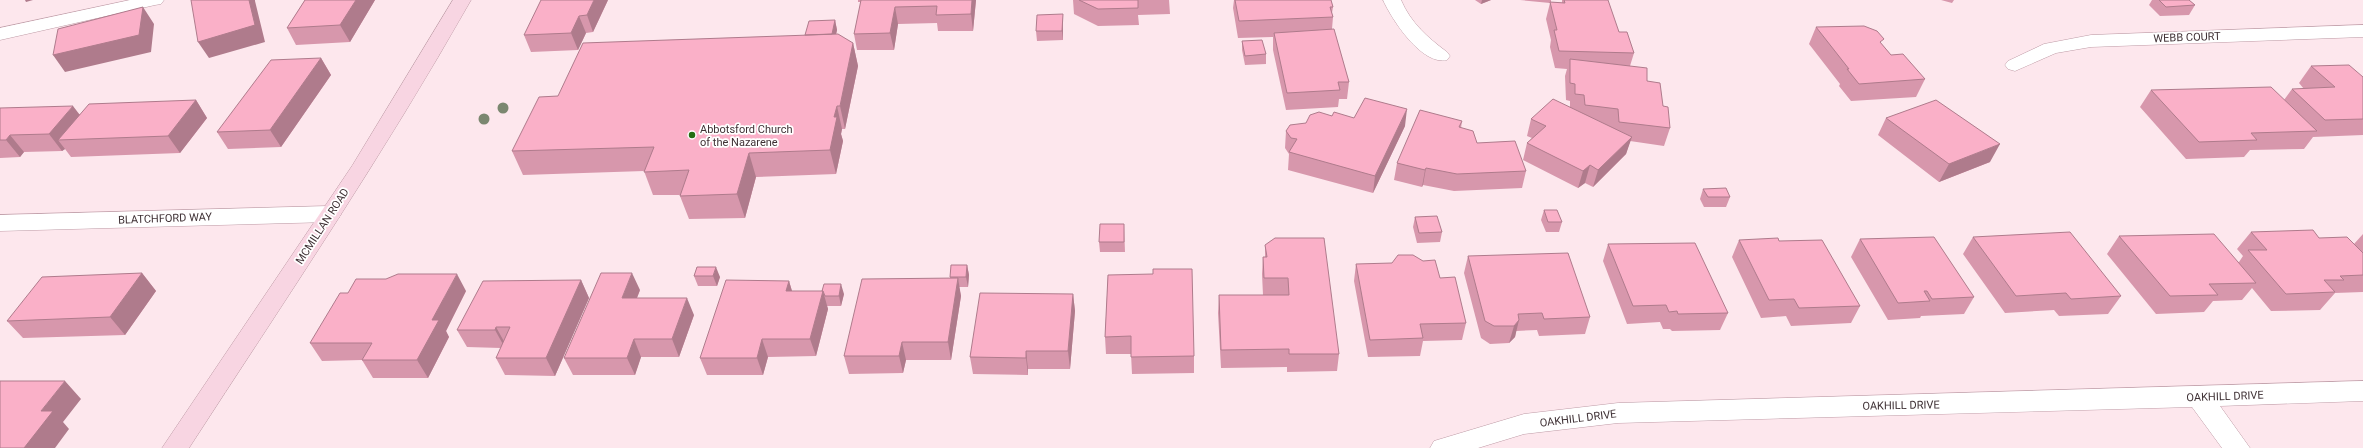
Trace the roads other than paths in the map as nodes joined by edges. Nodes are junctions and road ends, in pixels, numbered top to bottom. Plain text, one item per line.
1 (155, 0) edge
2 (462, 0) edge
3 (1392, 0) edge
4 (2363, 31) edge
5 (0, 34) edge
6 (1440, 56) dead end
7 (2014, 65) dead end
8 (330, 214) junction
9 (0, 223) edge
10 (2363, 391) edge
11 (2199, 398) junction
12 (175, 448) edge
13 (1444, 448) edge
14 (2237, 448) edge

1 - 5 street
2 - 8 street, MCMILLAN ROAD
3 - 6 street
4 - 7 street, WEBB COURT
8 - 9 street, BLATCHFORD WAY
8 - 12 street, MCMILLAN ROAD
10 - 11 street, OAKHILL DRIVE
11 - 13 street, OAKHILL DRIVE
11 - 14 street

